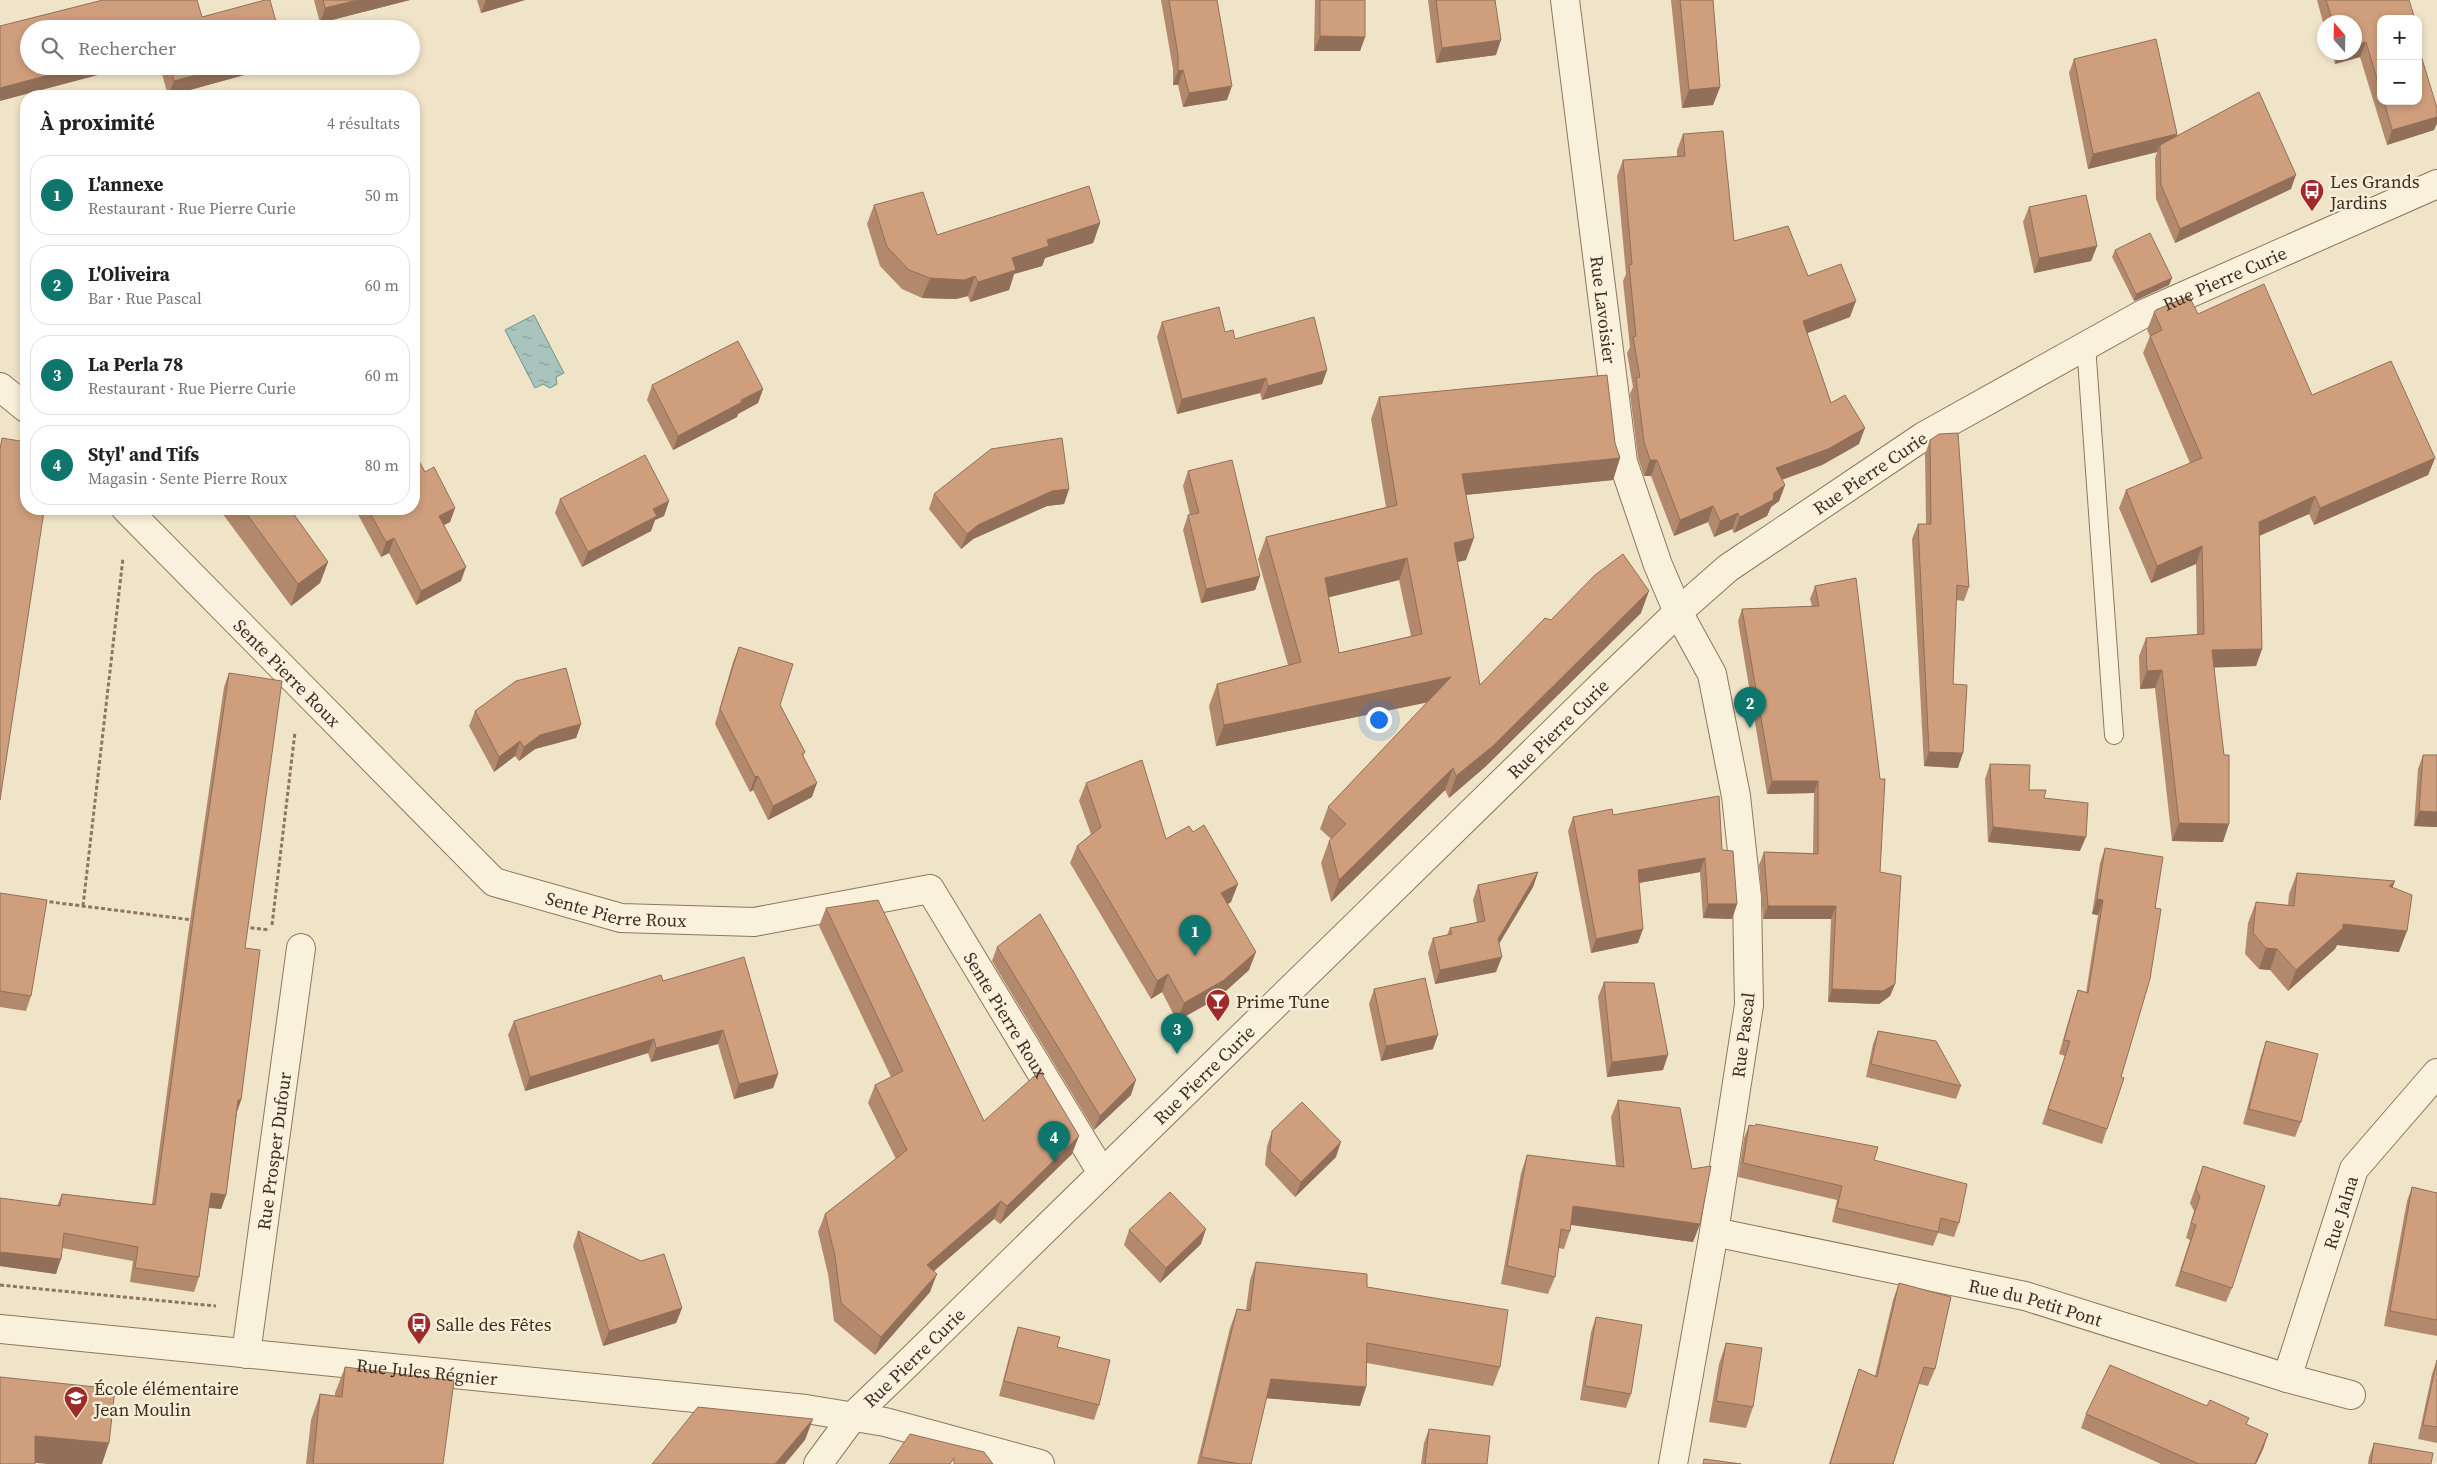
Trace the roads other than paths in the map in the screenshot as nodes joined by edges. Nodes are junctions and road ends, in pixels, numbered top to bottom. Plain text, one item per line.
1 (1565, 0) edge
2 (2437, 184) edge
3 (2086, 345) junction
4 (0, 388) edge
5 (20, 403) edge
6 (133, 515) edge
7 (1678, 612) junction
8 (2114, 736) dead end
9 (301, 948) dead end
10 (2437, 1073) edge
11 (1102, 1173) junction
12 (1714, 1232) junction
13 (0, 1329) edge
14 (246, 1354) junction
15 (2287, 1378) junction
16 (2351, 1395) dead end
17 (854, 1415) junction
18 (818, 1464) edge
19 (1040, 1464) edge
20 (1673, 1464) edge

1 - 7 street, Rue Lavoisier
2 - 3 street, Rue Pierre Curie
3 - 7 street, Rue Pierre Curie
3 - 8 lane
4 - 5 street
6 - 11 street, Sente Pierre Roux
7 - 11 street, Rue Pierre Curie
7 - 12 street, Rue Pascal
9 - 14 street, Rue Prosper Dufour
10 - 15 street, Rue Jalna
11 - 17 street, Rue Pierre Curie
12 - 15 street, Rue du Petit Pont
12 - 20 street, Rue Pascal
13 - 14 street, Rue Jules Régnier
14 - 17 street, Rue Jules Régnier
15 - 16 street, Rue du Petit Pont
17 - 18 street, Rue Pierre Curie
17 - 19 street, Rue Jules Régnier

